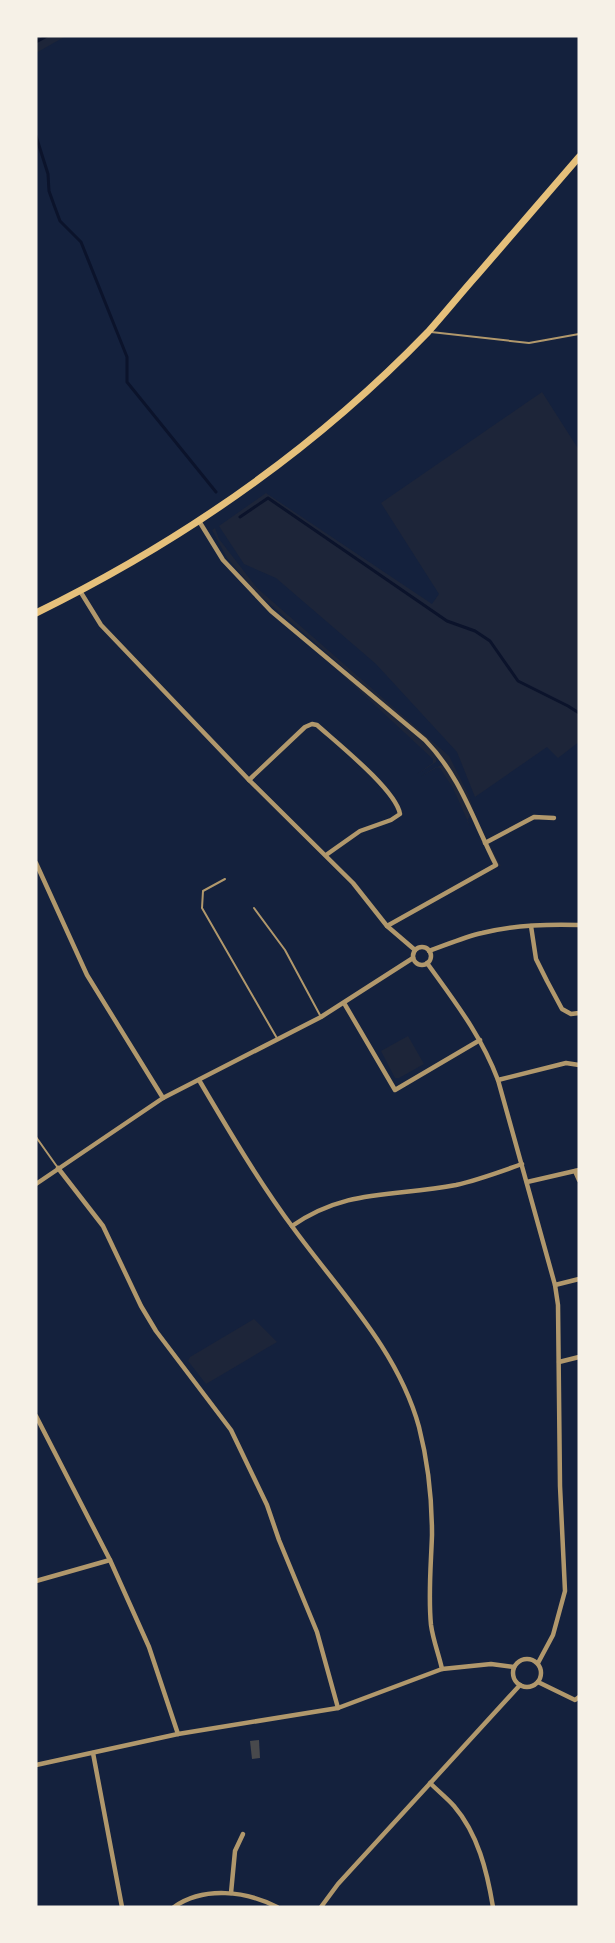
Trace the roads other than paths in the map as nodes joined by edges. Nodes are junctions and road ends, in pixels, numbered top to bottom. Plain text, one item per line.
1 (579, 157) edge
2 (428, 332) junction
3 (579, 334) edge
4 (199, 521) junction
5 (80, 591) junction
6 (36, 613) edge
7 (249, 780) junction
8 (554, 818) dead end
9 (485, 843) junction
10 (326, 855) junction
11 (36, 863) edge
12 (225, 879) dead end
13 (254, 908) dead end
14 (579, 925) edge
15 (387, 926) junction
16 (531, 926) junction
17 (415, 950) junction
18 (429, 951) junction
19 (413, 958) junction
20 (427, 963) junction
21 (344, 1003) junction
22 (579, 1013) edge
23 (321, 1017) junction
24 (278, 1040) junction
25 (480, 1040) junction
26 (579, 1065) edge
27 (199, 1080) junction
28 (498, 1080) junction
29 (163, 1098) junction
30 (36, 1137) edge
31 (522, 1164) junction
32 (58, 1168) junction
33 (577, 1171) edge
34 (579, 1180) edge
35 (526, 1182) junction
36 (36, 1184) edge
37 (292, 1226) junction
38 (579, 1279) edge
39 (555, 1285) junction
40 (579, 1356) edge
41 (559, 1362) junction
42 (36, 1416) edge
43 (110, 1560) junction
44 (36, 1581) edge
45 (538, 1663) junction
46 (514, 1667) junction
47 (442, 1669) junction
48 (538, 1682) junction
49 (520, 1685) junction
50 (577, 1699) edge
51 (579, 1707) edge
52 (338, 1708) junction
53 (178, 1734) junction
54 (93, 1753) junction
55 (36, 1765) edge
56 (430, 1783) junction
57 (243, 1834) dead end
58 (231, 1893) junction
59 (122, 1907) edge
60 (174, 1907) edge
61 (277, 1907) edge
62 (321, 1907) edge
63 (493, 1907) edge

1 - 2 main road
2 - 3 lane
2 - 4 main road
4 - 5 main road
4 - 9 street
5 - 6 main road
5 - 7 street
7 - 10 street
7 - 10 street
8 - 9 street
9 - 15 street
10 - 15 street
11 - 29 street
12 - 24 lane
13 - 23 lane
14 - 16 street
15 - 17 street
16 - 18 street
16 - 22 street
17 - 18 street
17 - 19 street
18 - 20 street
19 - 20 street
19 - 21 street
20 - 25 street
21 - 23 street
21 - 25 street
23 - 24 street
24 - 27 street
25 - 28 street
26 - 28 street
27 - 29 street
27 - 37 street
28 - 31 street
29 - 32 street
30 - 32 lane
31 - 35 street
31 - 37 street
32 - 36 street
32 - 52 street
33 - 34 street
33 - 35 street
35 - 39 street
37 - 47 street
38 - 39 street
39 - 41 street
40 - 41 street
41 - 45 street
42 - 43 street
43 - 44 street
43 - 53 street
45 - 46 street
45 - 48 street
46 - 47 street
46 - 49 street
47 - 52 street
48 - 49 street
48 - 50 street
49 - 56 street
50 - 51 street
52 - 53 street
53 - 54 street
54 - 55 street
54 - 59 street
56 - 62 street
56 - 63 street
57 - 58 street
58 - 60 street
58 - 61 street

